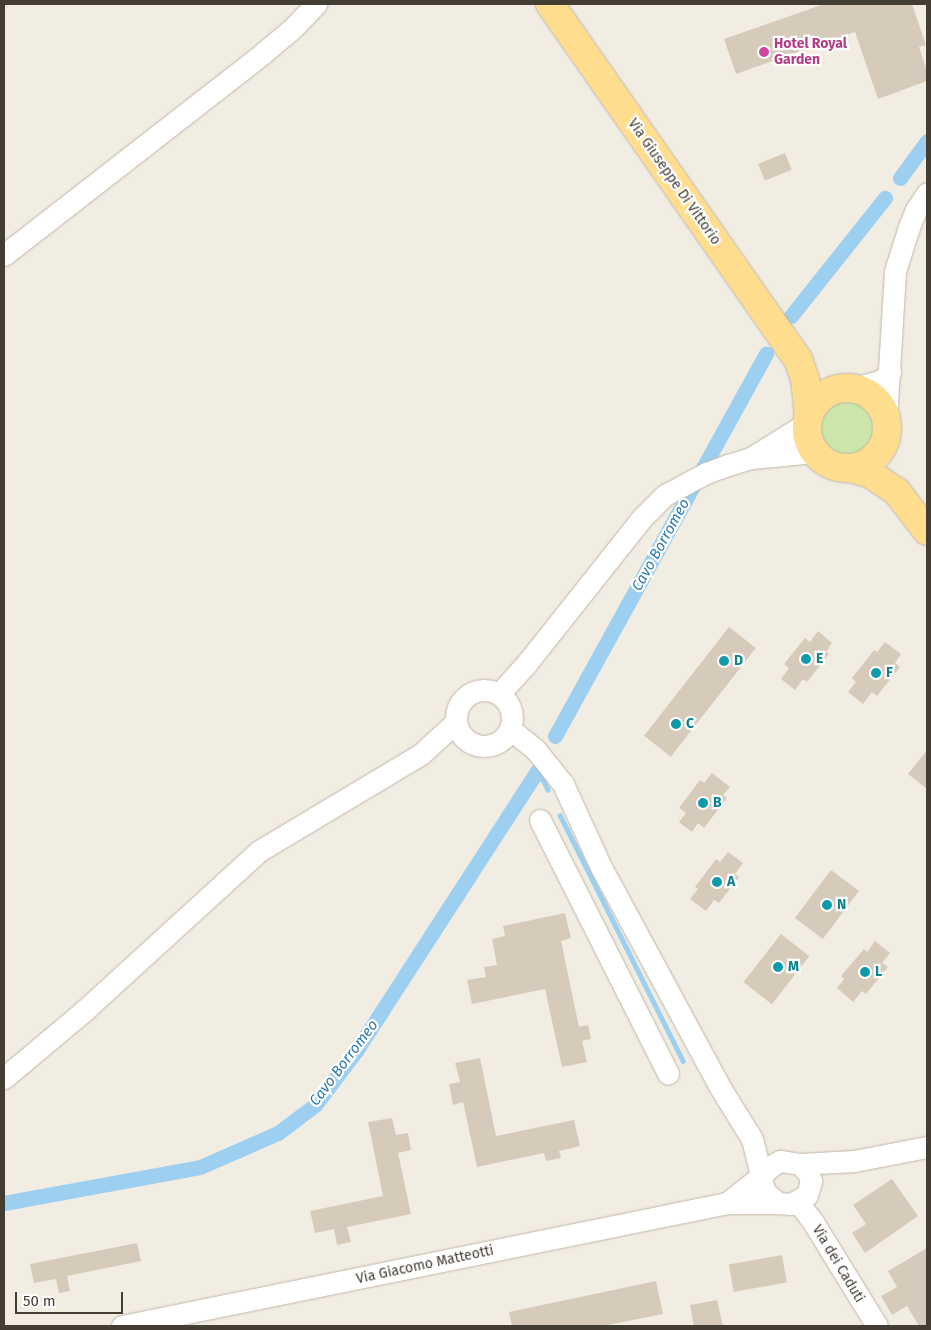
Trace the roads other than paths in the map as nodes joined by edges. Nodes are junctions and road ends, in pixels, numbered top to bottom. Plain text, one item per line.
1 (316, 4) edge
2 (550, 4) edge
3 (927, 194) edge
4 (4, 255) edge
5 (798, 359) junction
6 (890, 372) junction
7 (850, 388) junction
8 (808, 419) junction
9 (886, 429) junction
10 (815, 452) junction
11 (750, 458) junction
12 (849, 468) junction
13 (897, 492) junction
14 (927, 531) edge
15 (499, 694) junction
16 (510, 729) junction
17 (461, 731) junction
18 (540, 820) dead end
19 (668, 1073) dead end
20 (4, 1078) edge
21 (752, 1139) junction
22 (927, 1147) edge
23 (854, 1162) junction
24 (794, 1163) junction
25 (761, 1176) junction
26 (796, 1198) junction
27 (727, 1203) junction
28 (122, 1326) edge
29 (877, 1326) edge

1 - 4 street
2 - 5 main road, Via Giuseppe Di Vittorio
3 - 6 street
5 - 7 main road
5 - 8 main road
6 - 7 street
6 - 9 street
7 - 8 main road
7 - 9 main road
8 - 10 main road
8 - 11 street
9 - 12 main road
9 - 13 main road
10 - 11 street
10 - 12 main road
11 - 15 street
12 - 13 main road
13 - 14 main road
15 - 16 street
15 - 17 street
16 - 17 street
16 - 21 street
17 - 20 street
18 - 19 street
21 - 24 street
21 - 25 street
22 - 23 street
23 - 24 street
23 - 26 street
24 - 25 street
24 - 26 street
25 - 26 street
25 - 27 street, Via Giacomo Matteotti
26 - 27 street, Via Giacomo Matteotti
26 - 29 street, Via dei Caduti
27 - 28 street, Via Giacomo Matteotti

